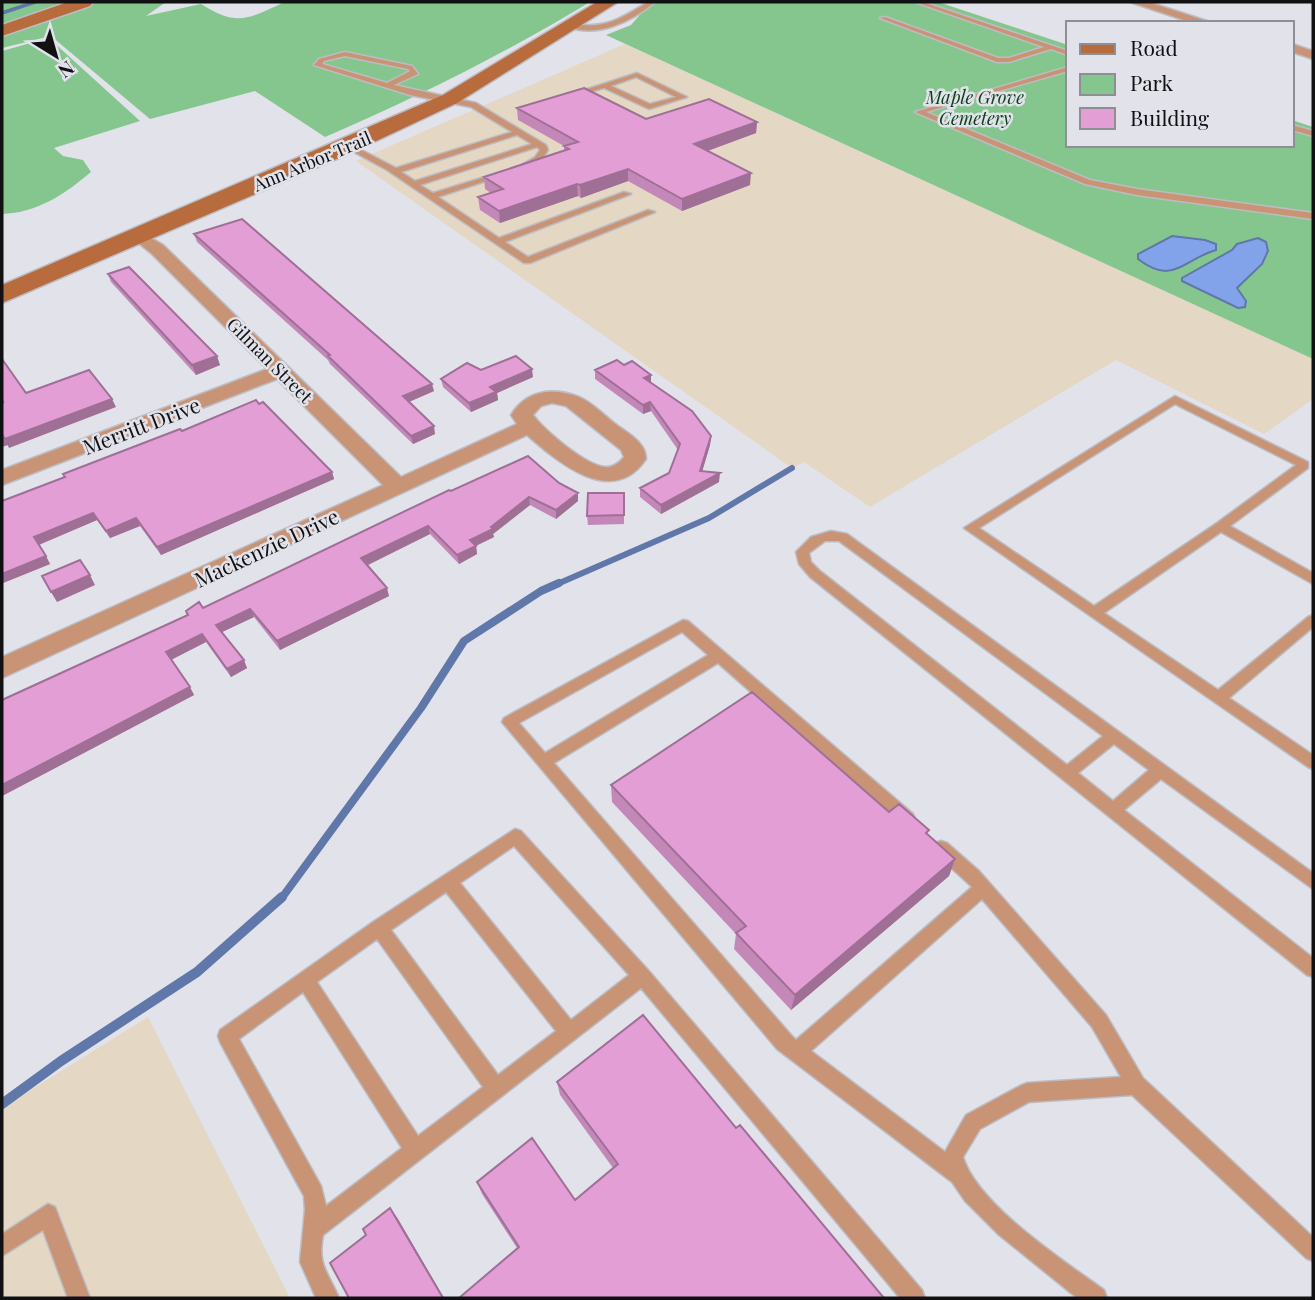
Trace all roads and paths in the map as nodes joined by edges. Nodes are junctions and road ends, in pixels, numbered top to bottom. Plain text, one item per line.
1 (84, 2) edge
2 (609, 2) edge
3 (652, 2) edge
4 (918, 2) edge
5 (1136, 2) edge
6 (883, 18) dead end
7 (1200, 21) edge
8 (570, 26) junction
9 (2, 31) edge
10 (1051, 47) junction
11 (1294, 49) edge
12 (1066, 51) edge
13 (1313, 55) edge
14 (1066, 70) edge
15 (604, 85) junction
16 (387, 86) junction
17 (562, 98) edge
18 (450, 99) junction
19 (510, 115) dead end
20 (496, 119) junction
21 (1294, 128) edge
22 (519, 132) junction
23 (1313, 134) edge
24 (539, 144) junction
25 (347, 146) junction
26 (395, 171) junction
27 (414, 184) junction
28 (627, 194) dead end
29 (433, 196) junction
30 (651, 212) dead end
31 (1313, 216) edge
32 (139, 236) junction
33 (499, 241) junction
34 (2, 295) edge
35 (281, 371) junction
36 (530, 426) junction
37 (1308, 469) edge
38 (2, 478) edge
39 (398, 487) junction
40 (1221, 526) junction
41 (1313, 579) edge
42 (1094, 613) junction
43 (1313, 620) edge
44 (718, 656) junction
45 (2, 668) edge
46 (1218, 698) junction
47 (1113, 736) junction
48 (543, 762) junction
49 (1313, 763) edge
50 (1160, 770) junction
51 (1066, 774) junction
52 (1113, 810) junction
53 (449, 881) junction
54 (1313, 882) edge
55 (984, 888) junction
56 (379, 928) junction
57 (1313, 970) edge
58 (642, 976) junction
59 (305, 979) junction
60 (569, 1032) junction
61 (796, 1052) junction
62 (1136, 1084) junction
63 (495, 1088) junction
64 (415, 1150) junction
65 (959, 1175) junction
66 (316, 1227) junction
67 (2, 1247) edge
68 (1313, 1251) edge
69 (79, 1298) edge
70 (328, 1298) edge
71 (914, 1298) edge
72 (1096, 1298) edge

1 - 9 street
2 - 8 street, Ann Arbor Trail
3 - 8 lane
4 - 10 lane
5 - 7 street
6 - 10 lane
8 - 18 street, Ann Arbor Trail
10 - 12 lane
11 - 13 street
14 - 31 lane
15 - 15 lane
15 - 17 lane
16 - 16 lane
16 - 18 lane
18 - 20 lane
18 - 25 street, Ann Arbor Trail
19 - 20 lane
20 - 22 lane
21 - 23 lane
22 - 24 lane
22 - 26 lane
24 - 27 lane
24 - 29 lane
25 - 26 lane
25 - 32 street, Ann Arbor Trail
26 - 27 lane
27 - 29 lane
28 - 33 lane
29 - 33 lane
30 - 33 lane
32 - 34 street, Ann Arbor Trail
32 - 35 street, Gilman Street
35 - 38 street, Merritt Drive
35 - 39 street, Gilman Street
36 - 36 street
36 - 39 street, Mackenzie Drive
37 - 40 lane
37 - 42 lane
39 - 45 street, Mackenzie Drive
40 - 41 lane
40 - 42 lane
42 - 46 lane
43 - 46 lane
44 - 48 lane
44 - 48 lane
44 - 55 lane
46 - 49 lane
47 - 50 lane
47 - 51 lane
47 - 51 lane
48 - 61 lane
50 - 52 lane
50 - 54 lane
51 - 52 lane
52 - 57 lane
53 - 56 lane
53 - 58 lane
53 - 60 lane
55 - 61 lane
55 - 62 lane
56 - 59 lane
56 - 63 lane
58 - 60 lane
58 - 71 lane
59 - 64 lane
59 - 66 lane
60 - 63 lane
61 - 65 lane
62 - 65 lane
62 - 68 lane
63 - 64 lane
64 - 66 lane
65 - 72 lane
66 - 70 lane
67 - 69 lane

